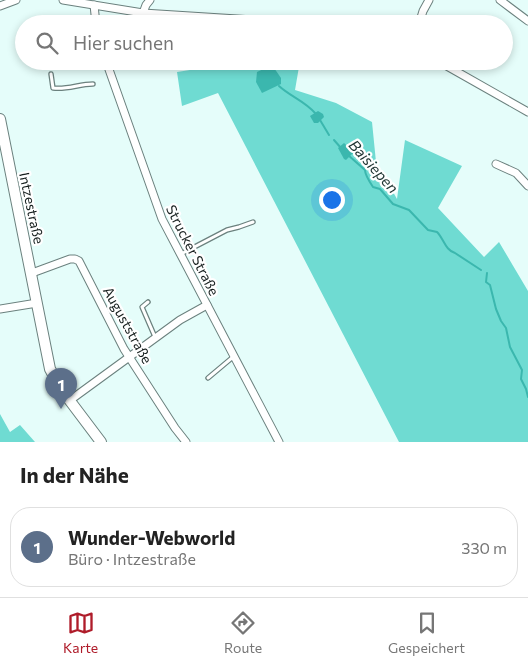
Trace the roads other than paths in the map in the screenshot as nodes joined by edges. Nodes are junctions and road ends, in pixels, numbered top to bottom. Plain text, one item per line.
1 (16, 0) edge
2 (63, 0) edge
3 (150, 0) edge
4 (429, 0) edge
5 (500, 0) edge
6 (0, 6) edge
7 (94, 6) junction
8 (143, 13) junction
9 (95, 15) edge
10 (165, 15) edge
11 (421, 15) edge
12 (528, 21) edge
13 (109, 70) edge
14 (454, 70) edge
15 (51, 74) dead end
16 (93, 84) dead end
17 (528, 112) edge
18 (0, 119) edge
19 (496, 164) dead end
20 (528, 186) edge
21 (253, 222) dead end
22 (180, 254) junction
23 (32, 273) junction
24 (37, 302) junction
25 (148, 302) dead end
26 (207, 305) junction
27 (0, 309) edge
28 (156, 338) junction
29 (234, 356) junction
30 (129, 358) junction
31 (208, 378) dead end
32 (69, 401) junction
33 (101, 442) edge
34 (186, 442) edge
35 (279, 442) edge

1 - 6 street
2 - 7 street
3 - 8 street
4 - 11 street
5 - 12 street
7 - 8 street
7 - 9 street
8 - 10 street
13 - 22 street, Strucker Straße
14 - 17 street
15 - 16 lane
18 - 23 main road, Intzestraße
19 - 20 street
21 - 22 lane
22 - 26 street, Strucker Straße
23 - 24 main road, Intzestraße
23 - 30 street, Auguststraße
24 - 27 street
24 - 32 main road, Intzestraße
25 - 28 lane
26 - 28 street
26 - 29 street, Strucker Straße
28 - 30 street
29 - 31 lane
29 - 35 street, Strucker Straße
30 - 32 street
30 - 34 street, Auguststraße
32 - 33 main road, Intzestraße

